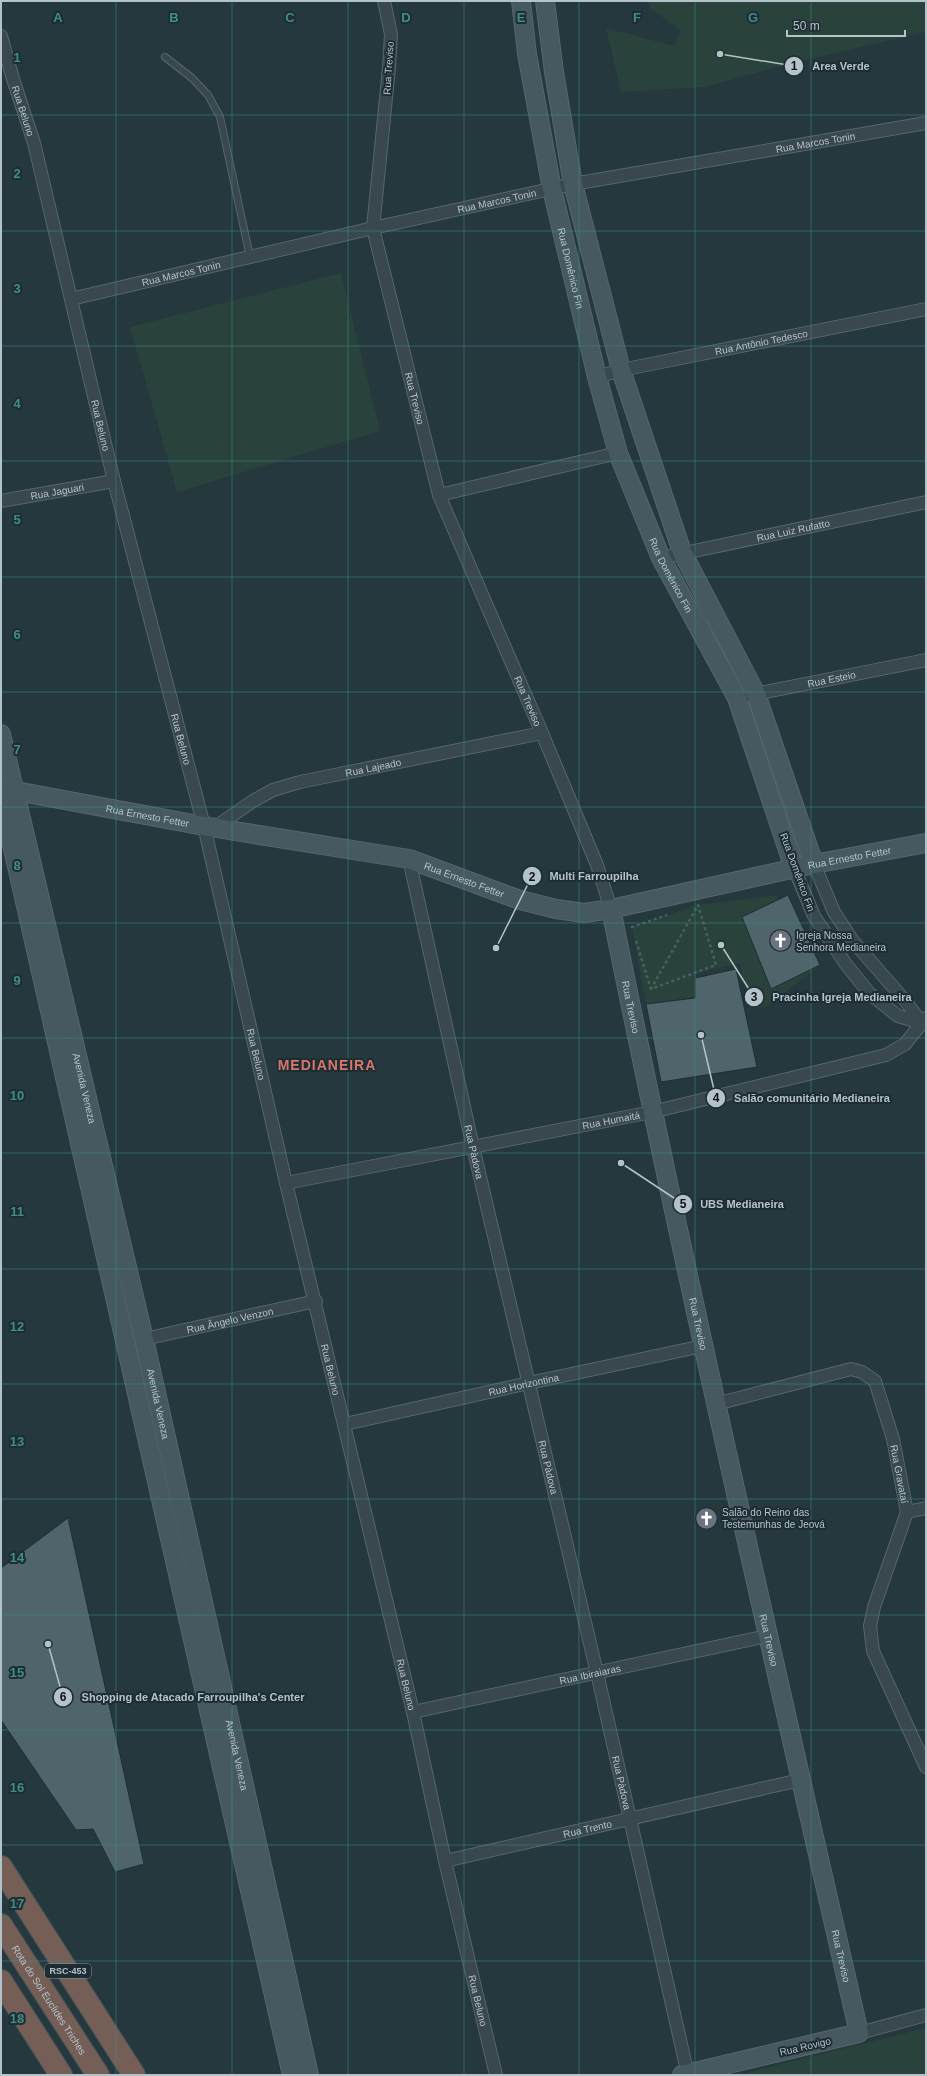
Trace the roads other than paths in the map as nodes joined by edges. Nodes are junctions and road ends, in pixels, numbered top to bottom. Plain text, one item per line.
1 (384, 1) edge
2 (521, 1) edge
3 (545, 1) edge
4 (1, 36) edge
5 (165, 57) dead end
6 (926, 123) edge
7 (573, 184) junction
8 (552, 188) junction
9 (373, 228) junction
10 (250, 257) junction
11 (71, 299) junction
12 (926, 309) edge
13 (620, 370) junction
14 (597, 377) junction
15 (618, 453) junction
16 (114, 481) junction
17 (440, 496) junction
18 (1, 501) edge
19 (926, 502) edge
20 (682, 552) junction
21 (661, 558) junction
22 (926, 660) edge
23 (756, 694) junction
24 (737, 698) junction
25 (542, 732) junction
26 (1, 734) edge
27 (6, 791) edge
28 (209, 827) junction
29 (926, 843) edge
30 (408, 859) junction
31 (814, 864) junction
32 (794, 868) junction
33 (610, 909) junction
34 (924, 1023) edge
35 (652, 1112) junction
36 (473, 1148) junction
37 (286, 1182) junction
38 (316, 1301) junction
39 (144, 1339) junction
40 (703, 1346) junction
41 (528, 1383) junction
42 (716, 1404) junction
43 (345, 1424) junction
44 (165, 1430) junction
45 (146, 1434) junction
46 (926, 1508) edge
47 (907, 1512) junction
48 (185, 1521) junction
49 (167, 1525) junction
50 (767, 1636) junction
51 (218, 1671) junction
52 (597, 1673) junction
53 (200, 1675) junction
54 (413, 1712) junction
55 (926, 1766) edge
56 (800, 1780) junction
57 (252, 1820) junction
58 (630, 1820) junction
59 (235, 1826) junction
60 (445, 1861) junction
61 (1, 1867) edge
62 (1, 1925) edge
63 (279, 1980) junction
64 (1, 1981) edge
65 (926, 2015) edge
66 (859, 2033) junction
67 (61, 2075) edge
68 (98, 2075) edge
69 (134, 2075) edge
70 (292, 2075) edge
71 (309, 2075) edge
72 (496, 2075) edge
73 (686, 2075) edge

1 - 9 street, Rua Treviso
2 - 8 main road, Rua Domênico Fin
3 - 7 main road, Rua Domênico Fin
4 - 11 street, Rua Beluno
5 - 10 lane
6 - 7 street, Rua Marcos Tonin
7 - 8 street, Rua Marcos Tonin
7 - 13 main road, Rua Domênico Fin
8 - 9 street, Rua Marcos Tonin
8 - 14 main road, Rua Domênico Fin
9 - 10 street, Rua Marcos Tonin
9 - 17 street, Rua Treviso
10 - 11 street, Rua Marcos Tonin
11 - 16 street, Rua Beluno
12 - 13 street, Rua Antônio Tedesco
13 - 14 street, Rua Antônio Tedesco
13 - 20 main road, Rua Domênico Fin
14 - 15 main road, Rua Domênico Fin
15 - 17 street
15 - 21 main road, Rua Domênico Fin
16 - 18 street, Rua Jaguari
16 - 28 street, Rua Beluno
17 - 25 street, Rua Treviso
19 - 20 street, Rua Luiz Rufatto
20 - 21 street, Rua Luiz Rufatto
20 - 23 main road, Rua Domênico Fin
21 - 24 main road, Rua Domênico Fin
22 - 23 street, Rua Esteio
23 - 24 street, Rua Esteio
23 - 31 main road, Rua Domênico Fin
24 - 32 main road, Rua Domênico Fin
25 - 28 street, Rua Lajeado
25 - 33 street, Rua Treviso
26 - 27 main road, Avenida Veneza
27 - 28 main road, Rua Ernesto Fetter
27 - 39 main road, Avenida Veneza
27 - 45 main road, Avenida Veneza
28 - 30 main road, Rua Ernesto Fetter
28 - 37 street, Rua Beluno
29 - 31 main road, Rua Ernesto Fetter
30 - 33 main road, Rua Ernesto Fetter
30 - 36 street, Rua Pàdova
31 - 32 main road, Rua Ernesto Fetter
31 - 34 street, Rua Domênico Fin
32 - 33 main road, Rua Ernesto Fetter
32 - 34 street, Rua Domênico Fin
33 - 35 main road, Rua Treviso
34 - 35 street, Rua Humaitá
35 - 36 street, Rua Humaitá
35 - 40 main road, Rua Treviso
36 - 37 street, Rua Humaitá
36 - 41 street, Rua Pàdova
37 - 38 street, Rua Beluno
38 - 39 street, Rua Ângelo Venzon
38 - 43 street, Rua Beluno
39 - 44 main road, Avenida Veneza
40 - 41 street, Rua Horizontina
40 - 42 main road, Rua Treviso
41 - 43 street, Rua Horizontina
41 - 52 street, Rua Pàdova
42 - 47 street, Rua Gravataí
42 - 50 main road, Rua Treviso
43 - 54 street, Rua Beluno
44 - 45 main road
44 - 48 main road, Avenida Veneza
45 - 49 main road, Avenida Veneza
46 - 47 street
47 - 55 street, Rua Gravataí
48 - 49 main road
48 - 51 main road, Avenida Veneza
49 - 53 main road, Avenida Veneza
50 - 52 street, Rua Ibiraiaras
50 - 56 main road, Rua Treviso
51 - 53 main road
51 - 57 main road, Avenida Veneza
52 - 54 street, Rua Ibiraiaras
52 - 58 street, Rua Pàdova
53 - 59 main road, Avenida Veneza
54 - 60 street, Rua Beluno
56 - 58 street, Rua Trento
56 - 66 main road, Rua Treviso
57 - 59 main road
57 - 63 main road, Avenida Veneza
58 - 60 street, Rua Trento
58 - 73 street, Rua Pàdova
59 - 63 main road, Avenida Veneza
60 - 72 street, Rua Beluno
61 - 69 highway, RSC-453
62 - 68 highway, Rota do Sol Euclides Triches / RSC-453
63 - 70 main road, Avenida Veneza
63 - 71 main road, Avenida Veneza
64 - 67 highway
65 - 66 street, Rua Rovigo
66 - 73 main road, Rua Rovigo

